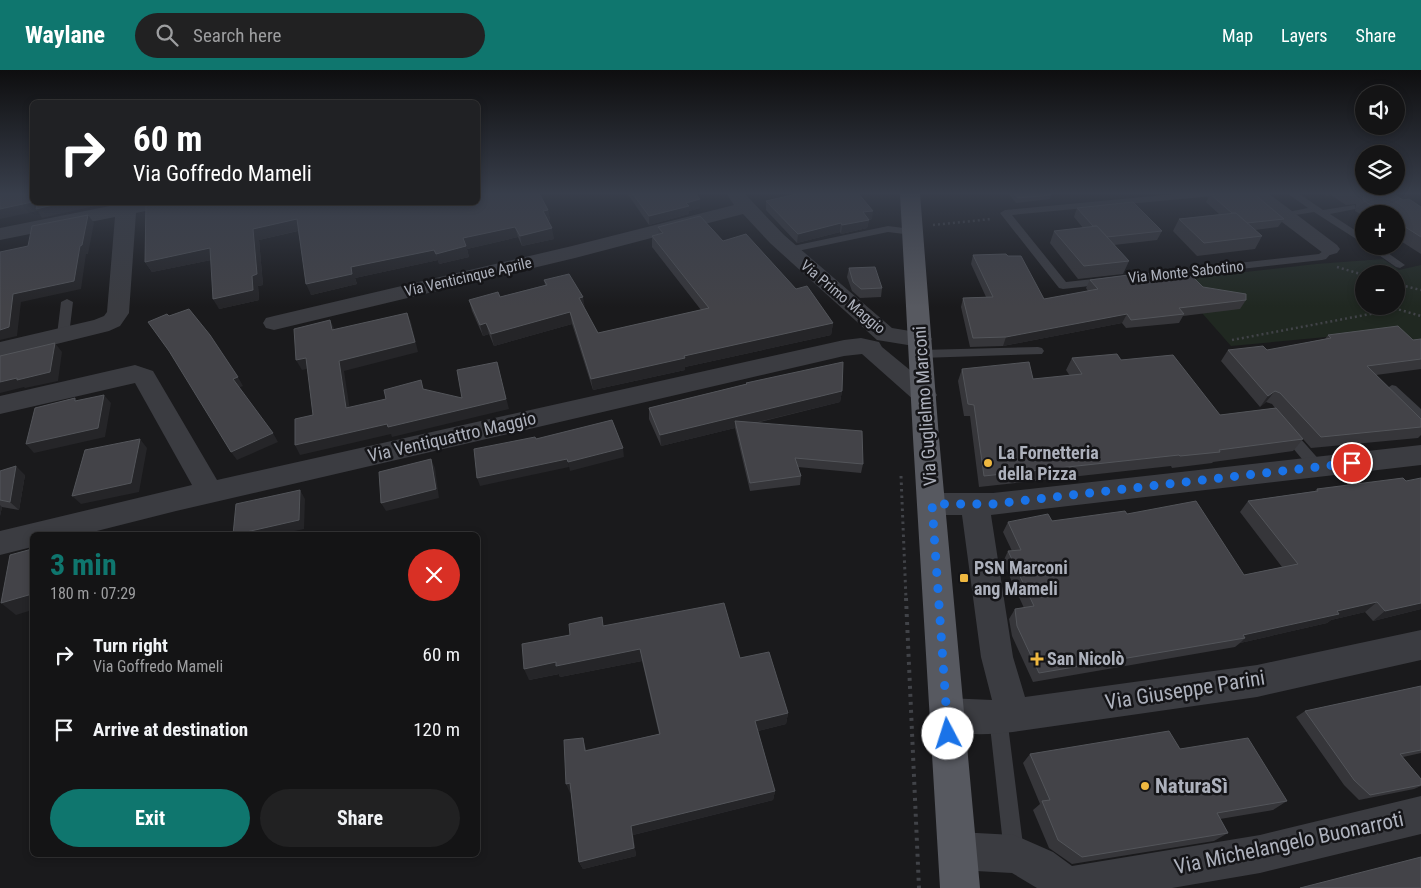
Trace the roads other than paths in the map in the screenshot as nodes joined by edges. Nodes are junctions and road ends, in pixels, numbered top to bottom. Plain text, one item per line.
1 (15, 231) edge
2 (124, 231) edge
3 (638, 231) edge
4 (770, 231) edge
5 (878, 231) edge
6 (912, 231) edge
7 (1020, 231) edge
8 (1302, 231) edge
9 (0, 234) edge
10 (788, 250) junction
11 (1326, 253) joint
12 (1385, 255) edge
13 (1400, 265) dead end
14 (67, 302) dead end
15 (274, 323) dead end
16 (63, 335) junction
17 (920, 346) junction
18 (880, 348) junction
19 (0, 350) edge
20 (1038, 351) dead end
21 (1392, 389) edge
22 (924, 395) junction
23 (0, 405) edge
24 (1421, 416) edge
25 (1280, 424) edge
26 (1421, 455) edge
27 (1317, 467) junction
28 (210, 492) junction
29 (932, 504) junction
30 (975, 505) junction
31 (45, 532) edge
32 (30, 536) edge
33 (0, 543) edge
34 (1421, 645) edge
35 (946, 715) junction
36 (1005, 716) junction
37 (1421, 815) edge
38 (958, 851) junction
39 (1014, 854) junction
40 (960, 888) edge

1 - 9 street
2 - 16 street
3 - 15 street, Via Venticinque Aprile
4 - 10 street, Via Primo Maggio
5 - 10 lane
6 - 17 main road, Via Guglielmo Marconi
7 - 11 lane, Via Monte Sabotino
8 - 11 street
10 - 18 street, Via Primo Maggio
12 - 13 lane
14 - 16 lane
16 - 19 street
17 - 18 street, Via Ventiquattro Maggio
17 - 20 lane
17 - 22 main road, Via Guglielmo Marconi
18 - 22 street
18 - 28 street, Via Ventiquattro Maggio
21 - 24 lane
22 - 29 main road, Via Guglielmo Marconi
23 - 28 street
25 - 27 lane
26 - 27 street
27 - 30 street
28 - 31 street, Via Ventiquattro Maggio
29 - 30 street
29 - 35 main road, Via Guglielmo Marconi
30 - 36 street
32 - 33 street, Via Ventiquattro Maggio
34 - 36 street, Via Giuseppe Parini
35 - 36 street, Via Giuseppe Parini
35 - 38 main road, Via Guglielmo Marconi
36 - 39 lane
37 - 39 street, Via Michelangelo Buonarroti
38 - 39 street, Via Michelangelo Buonarroti
38 - 40 main road, Via Guglielmo Marconi

